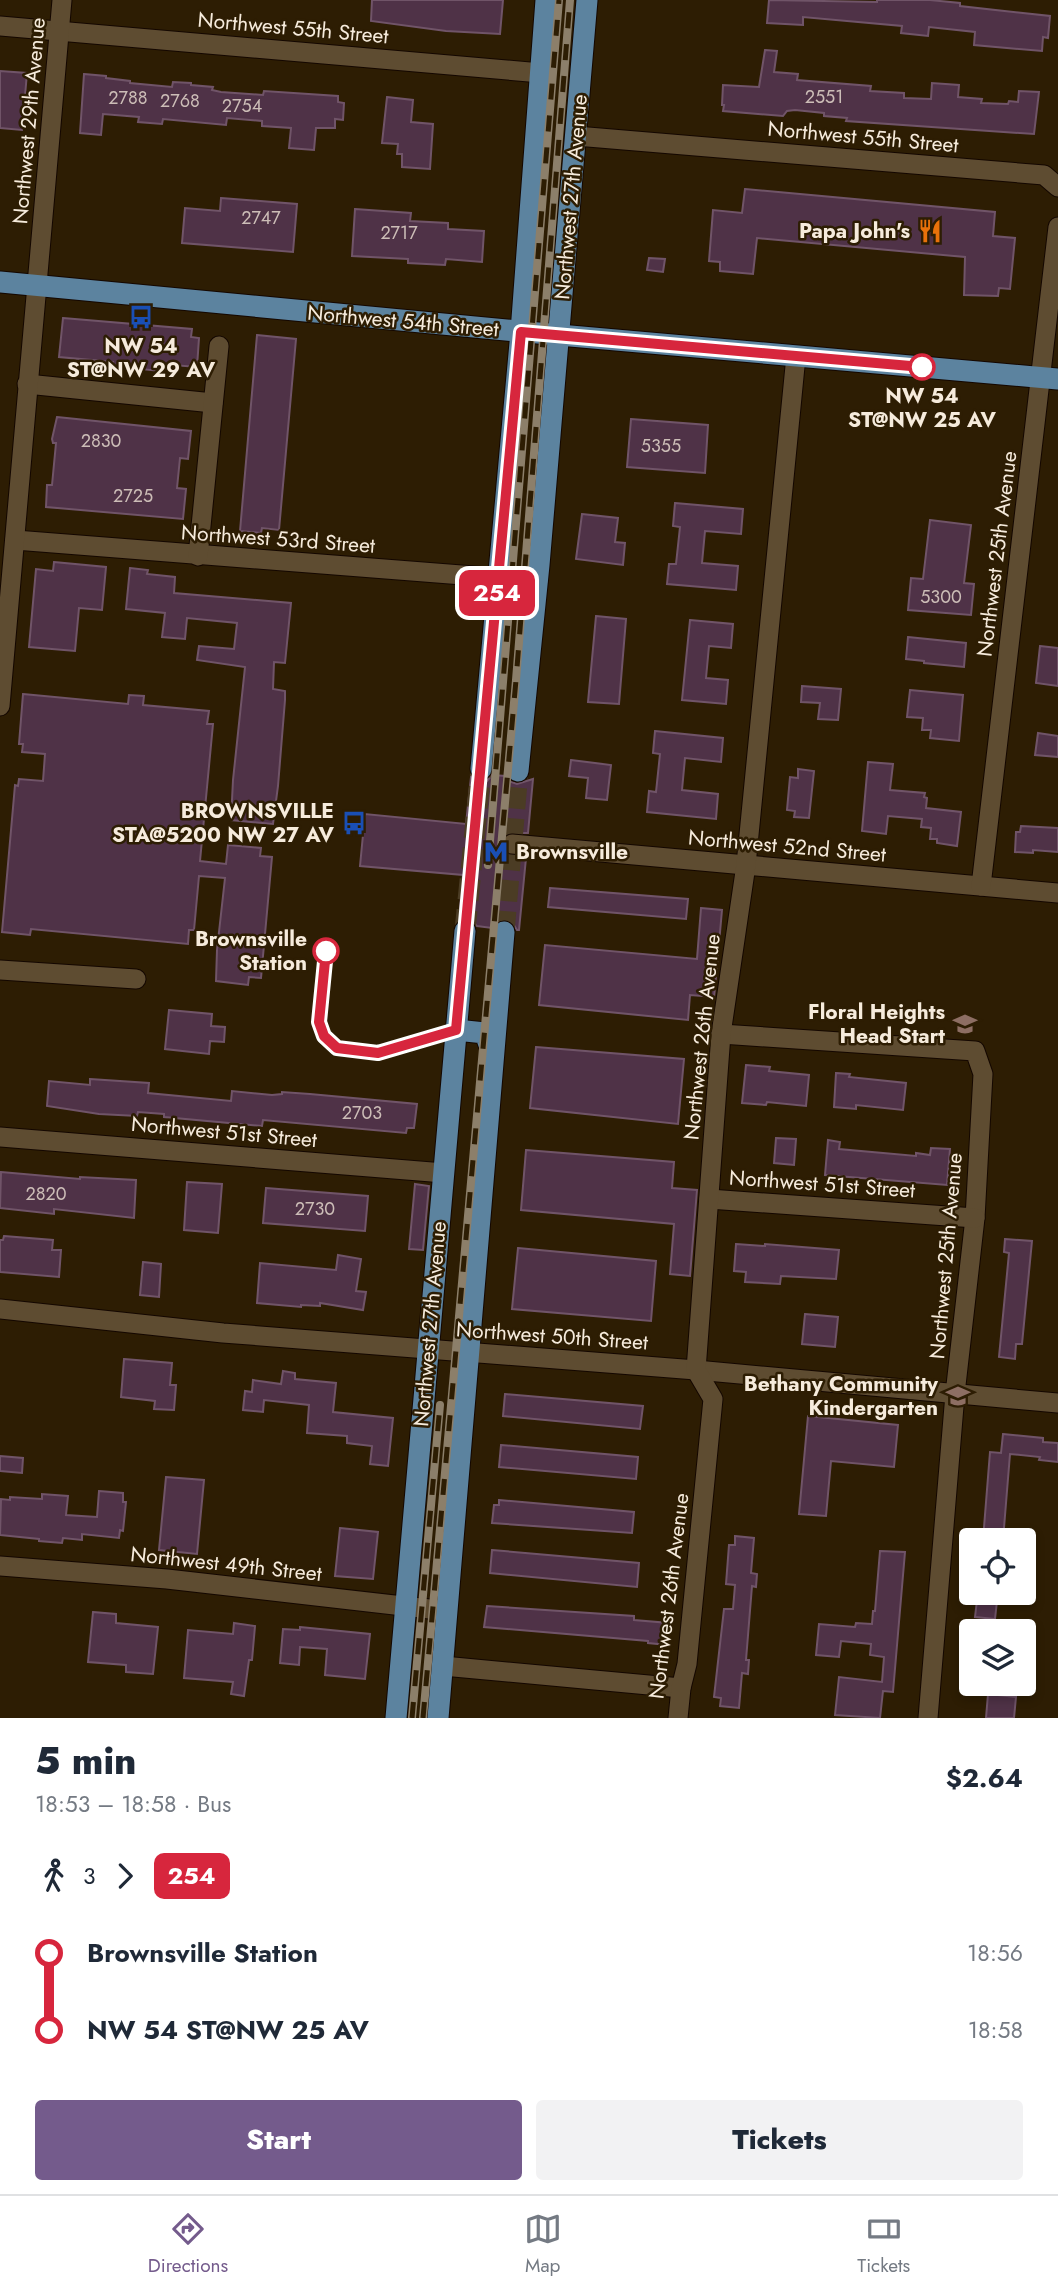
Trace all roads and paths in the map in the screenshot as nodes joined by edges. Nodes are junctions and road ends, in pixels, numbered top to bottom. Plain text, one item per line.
1 (62, 0) edge
2 (546, 0) edge
3 (587, 0) edge
4 (0, 26) edge
5 (60, 31) junction
6 (541, 73) junction
7 (576, 136) junction
8 (1058, 187) edge
9 (1058, 227) edge
10 (0, 282) edge
11 (37, 286) junction
12 (521, 332) junction
13 (559, 335) junction
14 (219, 346) dead end
15 (796, 356) junction
16 (1049, 378) edge
17 (27, 384) junction
18 (213, 403) junction
19 (15, 540) junction
20 (198, 556) junction
21 (498, 578) junction
22 (538, 581) junction
23 (0, 706) edge
24 (481, 769) tunnel mouth
25 (519, 771) tunnel mouth
26 (512, 844) dead end
27 (746, 865) junction
28 (981, 886) junction
29 (1058, 893) edge
30 (465, 930) tunnel mouth
31 (504, 932) tunnel mouth
32 (0, 970) edge
33 (136, 979) dead end
34 (456, 1030) junction
35 (721, 1034) junction
36 (494, 1058) junction
37 (0, 1137) edge
38 (444, 1173) junction
39 (709, 1199) junction
40 (975, 1218) junction
41 (0, 1310) edge
42 (428, 1349) junction
43 (469, 1352) junction
44 (696, 1370) junction
45 (955, 1394) junction
46 (1058, 1403) edge
47 (0, 1566) edge
48 (405, 1607) junction
49 (447, 1611) junction
50 (443, 1666) junction
51 (681, 1688) junction
52 (396, 1718) edge
53 (438, 1718) edge
54 (678, 1718) edge
55 (928, 1718) edge

1 - 5 street, Northwest 29th Avenue
2 - 6 main road, Northwest 27th Avenue
3 - 7 main road, Northwest 27th Avenue
4 - 5 street, Northwest 55th Street
5 - 6 street, Northwest 55th Street
5 - 11 street, Northwest 29th Avenue
6 - 12 main road, Northwest 27th Avenue
7 - 8 street, Northwest 55th Street
7 - 13 main road, Northwest 27th Avenue
9 - 16 street, Northwest 25th Avenue
10 - 11 main road, Northwest 54th Street
11 - 12 main road, Northwest 54th Street
11 - 17 street, Northwest 29th Avenue
12 - 13 main road, Northwest 54th Street
12 - 21 main road, Northwest 27th Avenue
13 - 15 main road, Northwest 54th Street
13 - 22 main road, Northwest 27th Avenue
14 - 18 street
15 - 16 main road, Northwest 54th Street
15 - 27 street, Northwest 26th Avenue
16 - 28 street, Northwest 25th Avenue
17 - 18 street
17 - 19 street, Northwest 29th Avenue
18 - 20 street
19 - 20 street, Northwest 53rd Street
19 - 23 street, Northwest 29th Avenue
20 - 21 street, Northwest 53rd Street
21 - 22 street, Northwest 53rd Street
21 - 24 main road, Northwest 27th Avenue
22 - 25 main road, Northwest 27th Avenue
26 - 27 street, Northwest 52nd Street
27 - 28 street, Northwest 52nd Street
27 - 35 street, Northwest 26th Avenue
28 - 29 street, Northwest 52nd Street
30 - 34 main road, Northwest 27th Avenue
31 - 36 main road, Northwest 27th Avenue
32 - 33 street
34 - 36 main road
34 - 38 main road, Northwest 27th Avenue
35 - 39 street, Northwest 26th Avenue
35 - 40 street, Northwest 25th Avenue
36 - 43 main road, Northwest 27th Avenue
37 - 38 street, Northwest 51st Street
38 - 42 main road, Northwest 27th Avenue
39 - 40 street, Northwest 51st Street
39 - 44 street, Northwest 26th Avenue
40 - 45 street, Northwest 25th Avenue
41 - 42 street, Northwest 50th Street
42 - 43 street, Northwest 50th Street
42 - 48 main road, Northwest 27th Avenue
43 - 44 street, Northwest 50th Street
43 - 49 main road, Northwest 27th Avenue
44 - 45 street, Northwest 50th Street
44 - 51 street, Northwest 26th Avenue
45 - 46 street, Northwest 50th Street
45 - 55 street, Northwest 25th Avenue
47 - 48 street, Northwest 49th Street
48 - 49 street, Northwest 49th Street
48 - 52 main road, Northwest 27th Avenue
49 - 50 main road, Northwest 27th Avenue
50 - 51 street
50 - 53 main road, Northwest 27th Avenue
51 - 54 street, Northwest 26th Avenue

